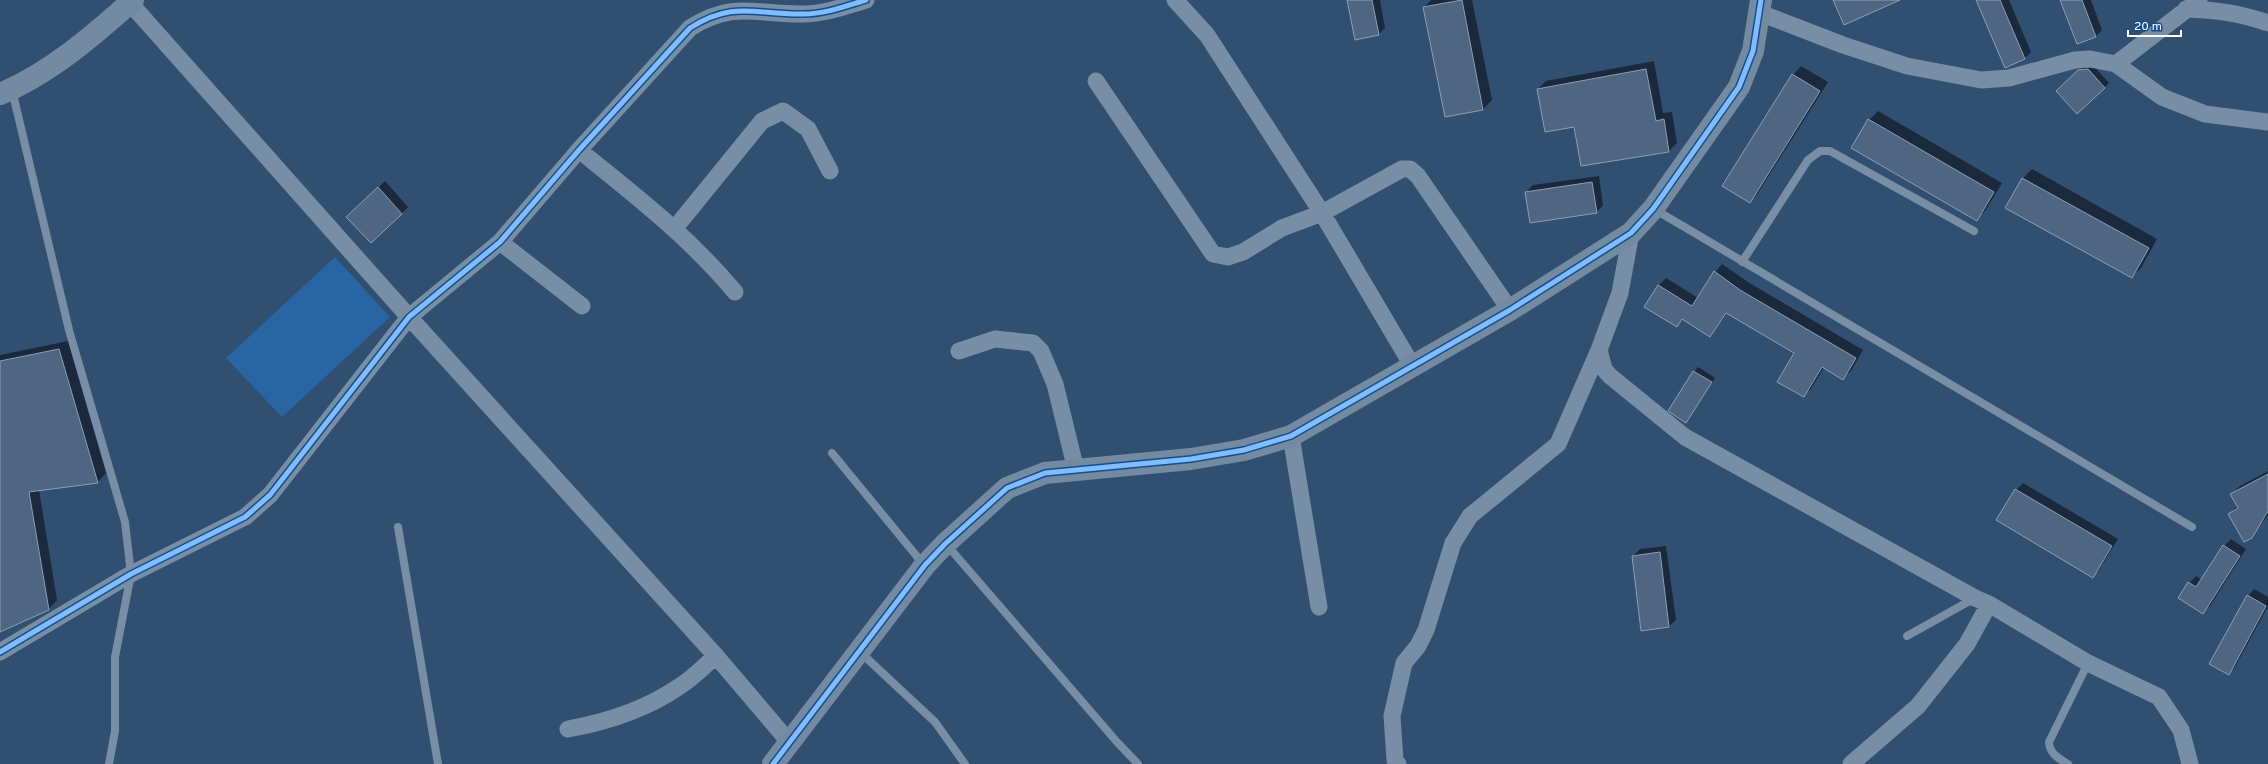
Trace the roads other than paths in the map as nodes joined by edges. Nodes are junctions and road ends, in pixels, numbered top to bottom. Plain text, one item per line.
1 (866, 0) edge
2 (1175, 0) edge
3 (131, 1) edge
4 (2190, 3) edge
5 (1760, 7) edge
6 (2268, 23) edge
7 (2116, 64) junction
8 (1096, 81) dead end
9 (6, 92) edge
10 (2268, 122) edge
11 (579, 150) junction
12 (830, 171) dead end
13 (1654, 209) junction
14 (1322, 213) junction
15 (675, 228) junction
16 (1974, 231) dead end
17 (1631, 233) junction
18 (500, 242) junction
19 (1742, 262) junction
20 (735, 292) dead end
21 (582, 306) dead end
22 (1510, 310) junction
23 (410, 317) junction
24 (1600, 350) junction
25 (959, 351) dead end
26 (1413, 367) junction
27 (1291, 436) junction
28 (832, 453) dead end
29 (1076, 470) junction
30 (398, 527) dead end
31 (2192, 527) dead end
32 (945, 544) junction
33 (925, 565) junction
34 (131, 574) junction
35 (1982, 601) junction
36 (1319, 607) dead end
37 (1907, 636) dead end
38 (0, 652) edge
39 (860, 652) junction
40 (716, 656) junction
41 (2088, 663) junction
42 (568, 729) dead end
43 (790, 743) junction
44 (109, 764) edge
45 (438, 764) edge
46 (773, 764) edge
47 (965, 764) edge
48 (1138, 764) edge
49 (1398, 764) edge
50 (1851, 764) edge
51 (2068, 764) edge
52 (2190, 764) edge

1 - 11 street
2 - 14 street
3 - 9 street
3 - 23 street
4 - 6 street
4 - 7 street
5 - 7 street
5 - 13 street
7 - 10 street
8 - 14 street
9 - 34 lane
11 - 15 street
11 - 18 street
12 - 15 street
13 - 17 street
13 - 19 lane
14 - 22 street
14 - 26 street
15 - 20 street
16 - 19 lane
17 - 22 street
17 - 24 street
18 - 21 street
18 - 23 street
19 - 31 lane
22 - 26 street
23 - 34 street
23 - 40 street
24 - 35 street
24 - 49 street
25 - 29 street
26 - 27 street
27 - 29 street
27 - 36 street
28 - 33 lane
29 - 32 street
30 - 45 lane
32 - 33 street
32 - 48 lane
33 - 39 street
34 - 38 street
34 - 44 lane
35 - 37 lane
35 - 41 street
35 - 50 street
39 - 43 street
39 - 47 lane
40 - 42 street
40 - 43 street
41 - 51 lane
41 - 52 street
43 - 46 street

